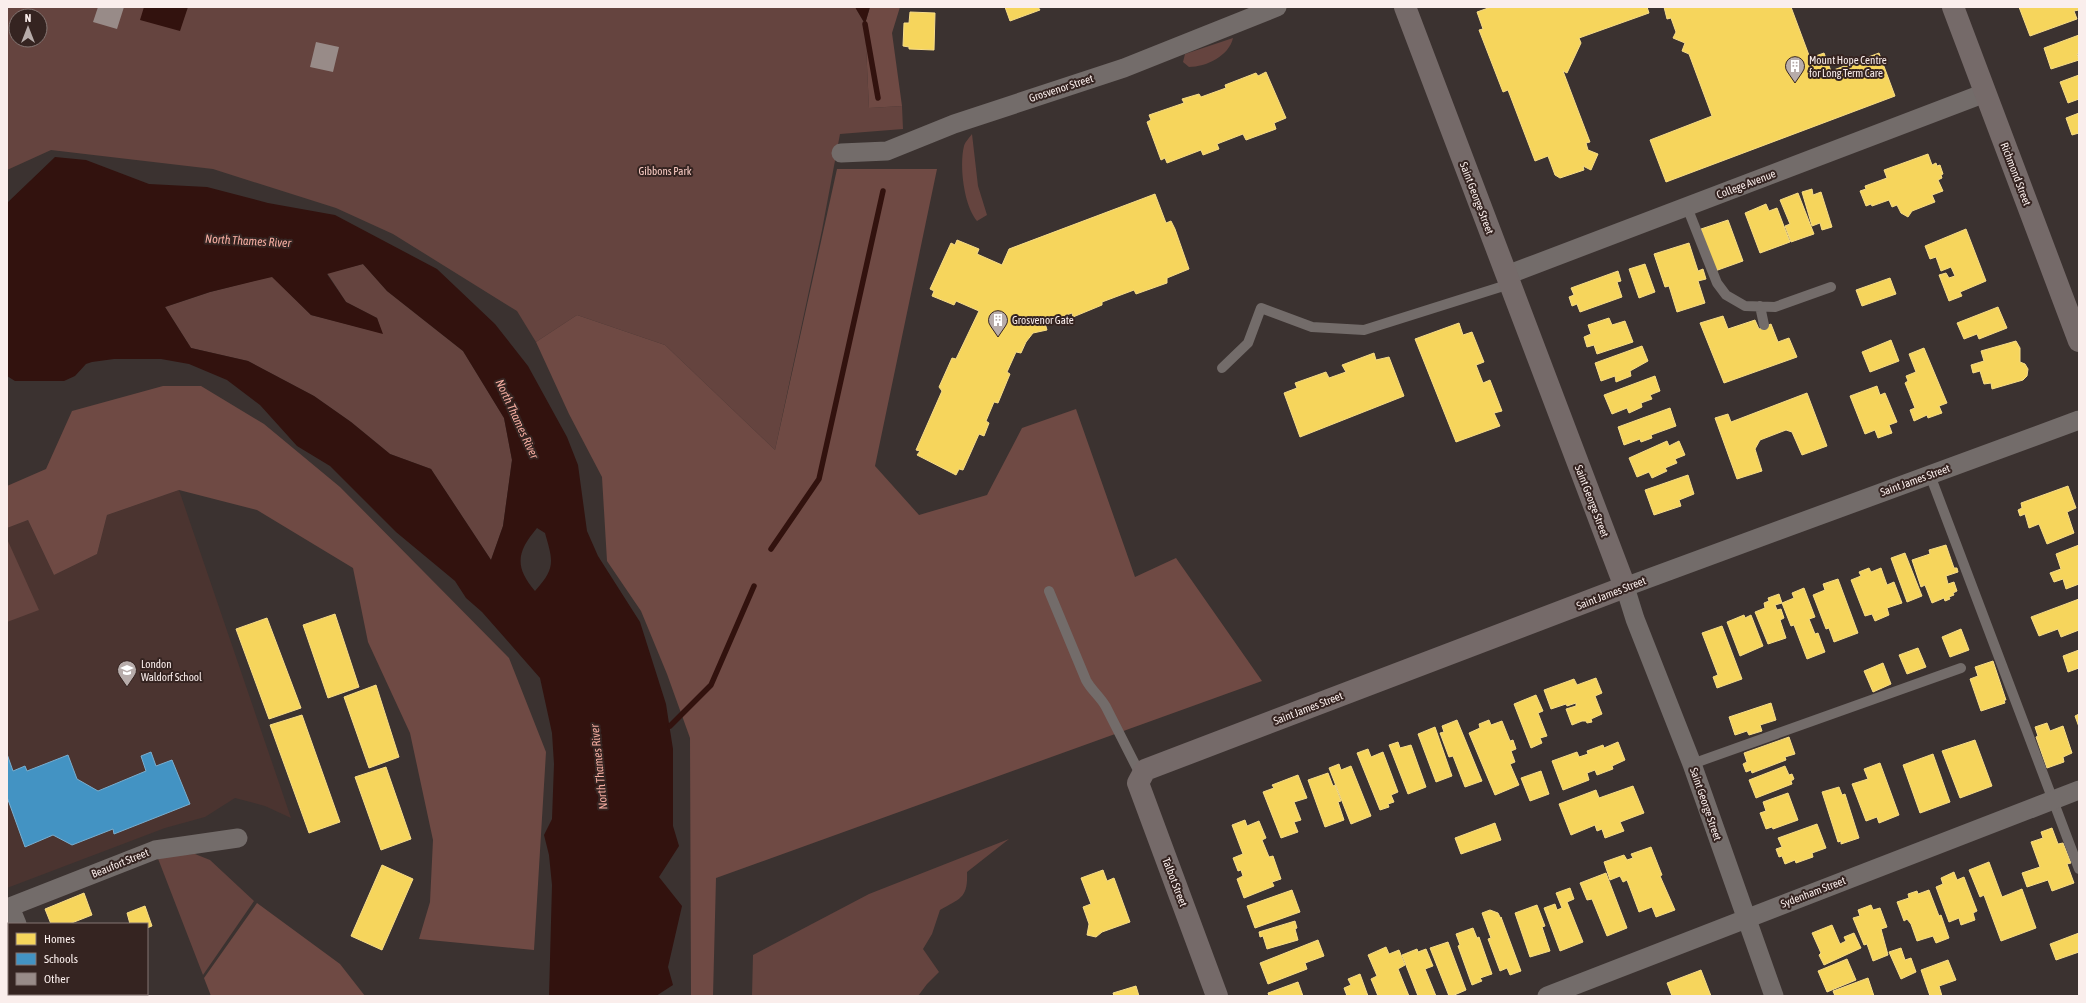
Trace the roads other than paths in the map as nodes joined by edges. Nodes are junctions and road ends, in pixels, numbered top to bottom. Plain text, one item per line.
1 (1277, 7) edge
2 (1405, 7) edge
3 (1953, 7) edge
4 (1985, 93) junction
5 (841, 153) dead end
6 (1687, 207) junction
7 (1508, 280) junction
8 (1831, 287) dead end
9 (1760, 306) junction
10 (1764, 325) dead end
11 (2079, 342) edge
12 (1222, 368) dead end
13 (2079, 420) edge
14 (1930, 475) junction
15 (1625, 588) junction
16 (1049, 592) dead end
17 (1961, 668) dead end
18 (1692, 764) junction
19 (1143, 773) junction
20 (2079, 790) edge
21 (2052, 801) junction
22 (238, 838) dead end
23 (2079, 869) edge
24 (11, 913) edge
25 (1746, 918) junction
26 (1217, 996) edge
27 (1547, 996) edge
28 (1774, 996) edge

1 - 5 street, Grosvenor Street
2 - 7 street, Saint George Street
3 - 4 street, Richmond Street
4 - 6 street, College Avenue
4 - 11 street, Richmond Street
6 - 7 street, College Avenue
6 - 9 lane
7 - 12 lane
7 - 15 street, Saint George Street
8 - 9 lane
9 - 10 lane
13 - 14 street, Saint James Street
14 - 15 street, Saint James Street
14 - 21 lane
15 - 18 street, Saint George Street
15 - 19 street, Saint James Street
16 - 19 lane
17 - 18 lane
18 - 25 street, Saint George Street
19 - 26 street, Talbot Street
20 - 21 street, Sydenham Street
21 - 23 lane
21 - 25 street, Sydenham Street
22 - 24 street, Beaufort Street
25 - 27 street, Sydenham Street
25 - 28 street, Saint George Street

